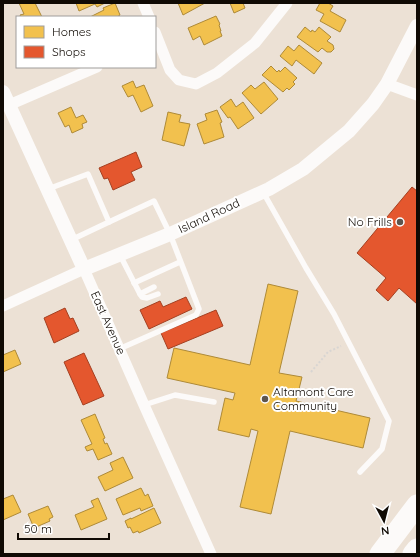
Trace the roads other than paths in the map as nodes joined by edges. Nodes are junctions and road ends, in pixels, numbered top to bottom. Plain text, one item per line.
1 (143, 3) edge
2 (287, 3) edge
3 (149, 16) edge
4 (417, 26) edge
5 (156, 38) edge
6 (95, 68) edge
7 (387, 84) junction
8 (3, 92) edge
9 (417, 95) edge
10 (9, 105) junction
11 (48, 189) junction
12 (263, 191) junction
13 (109, 222) junction
14 (170, 234) junction
15 (71, 240) junction
16 (120, 255) junction
17 (180, 262) junction
18 (84, 269) junction
19 (134, 283) junction
20 (154, 287) dead end
21 (140, 294) junction
22 (158, 294) dead end
23 (3, 306) edge
24 (119, 349) junction
25 (214, 402) dead end
26 (144, 405) junction
27 (360, 472) dead end
28 (417, 505) edge
29 (417, 550) edge
30 (211, 554) edge
31 (380, 554) edge
32 (413, 554) edge

1 - 3 street
2 - 5 street
4 - 7 street, Island Road
6 - 10 street
7 - 9 street
7 - 12 street, Island Road
8 - 10 street, East Avenue
10 - 11 street, East Avenue
11 - 13 lane
11 - 15 street, East Avenue
12 - 14 street, Island Road
12 - 27 lane
13 - 14 lane
13 - 15 lane
14 - 16 street, Island Road
14 - 17 lane
15 - 18 street, East Avenue
16 - 18 street, Island Road
16 - 19 lane
17 - 19 lane
17 - 24 lane
18 - 23 street, Island Road
18 - 24 street, East Avenue
19 - 21 lane
20 - 21 lane
21 - 22 lane
24 - 26 street, East Avenue
25 - 26 lane
26 - 30 street, East Avenue
28 - 31 highway
29 - 32 highway

